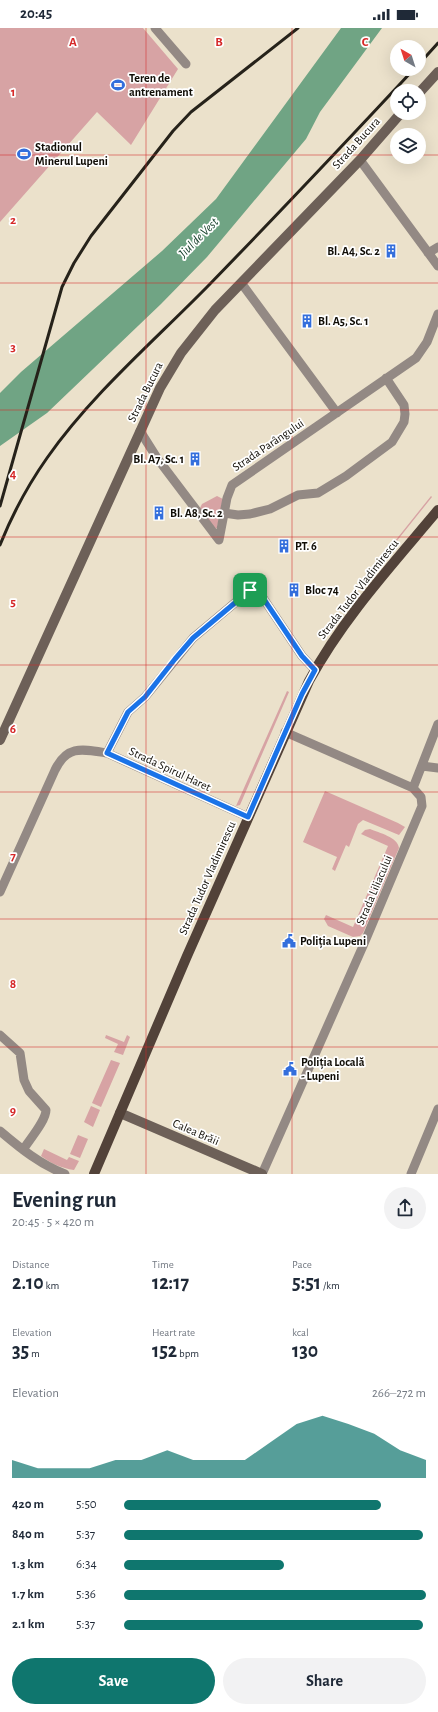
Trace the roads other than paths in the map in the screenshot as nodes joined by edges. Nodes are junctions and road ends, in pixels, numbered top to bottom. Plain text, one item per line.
1 (155, 28) edge
2 (186, 64) dead end
3 (438, 72) edge
4 (426, 85) edge
5 (395, 120) edge
6 (360, 160) junction
7 (438, 247) edge
8 (428, 253) junction
9 (438, 266) edge
10 (242, 284) junction
11 (438, 314) edge
12 (386, 378) junction
13 (337, 413) junction
14 (140, 431) junction
15 (438, 510) edge
16 (224, 513) junction
17 (315, 670) junction
18 (438, 724) edge
19 (285, 732) junction
20 (0, 740) edge
21 (107, 753) junction
22 (422, 766) junction
23 (438, 768) edge
24 (415, 790) junction
25 (248, 817) junction
26 (0, 892) edge
27 (0, 1035) edge
28 (438, 1109) edge
29 (120, 1113) junction
30 (0, 1131) edge
31 (23, 1150) junction
32 (65, 1174) edge
33 (94, 1174) edge
34 (262, 1174) edge
35 (410, 1174) edge

1 - 2 street
3 - 4 main road
5 - 6 main road, Strada Bucura
6 - 8 street
6 - 10 main road, Strada Bucura
7 - 8 street
8 - 9 street
10 - 13 street
10 - 14 main road, Strada Bucura
11 - 12 street, Strada Parângului
12 - 13 street, Strada Parângului
12 - 16 street
13 - 16 street, Strada Parângului
14 - 16 street, Strada Parângului
14 - 20 main road, Strada Bucura
15 - 17 main road, Strada Tudor Vladimirescu
17 - 19 main road, Strada Tudor Vladimirescu
17 - 21 street
18 - 22 street
19 - 24 street
19 - 25 main road, Strada Tudor Vladimirescu
21 - 25 street, Strada Spirul Haret
21 - 26 street, Strada Spirul Haret
22 - 23 street
22 - 24 street
24 - 34 street, Strada Liliacului
25 - 29 main road, Strada Tudor Vladimirescu
27 - 31 street
28 - 35 street
29 - 33 main road, Strada Tudor Vladimirescu
29 - 34 main road, Calea Brăii
30 - 31 street
31 - 32 street

